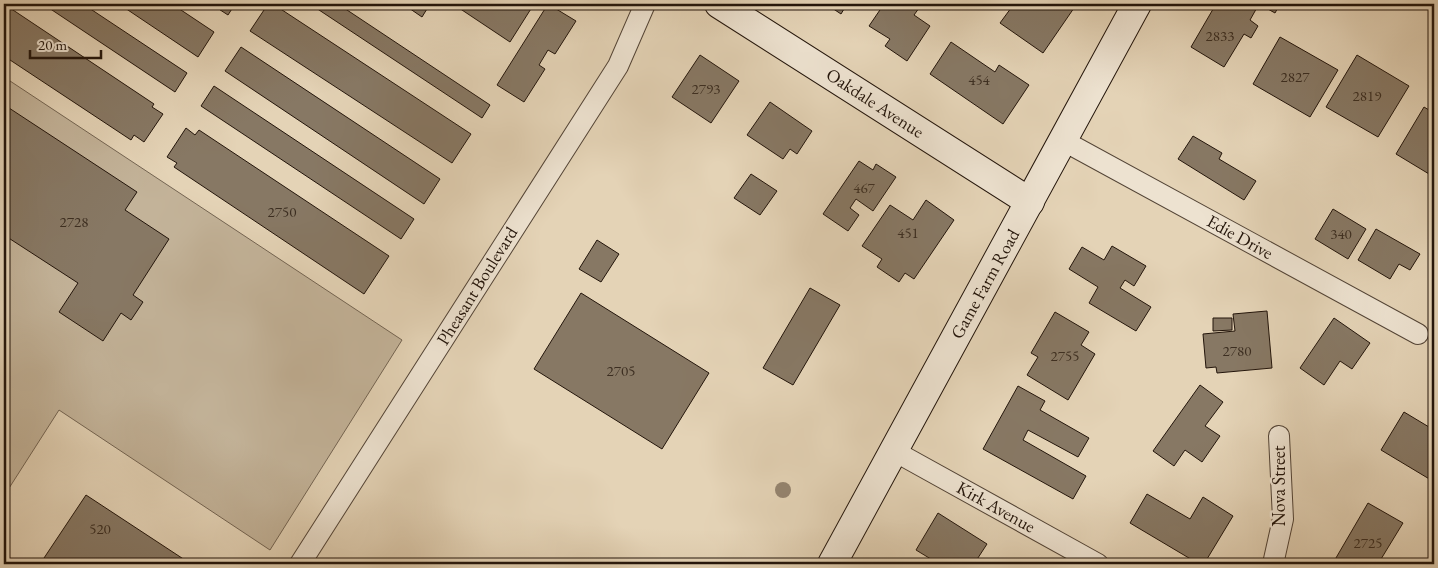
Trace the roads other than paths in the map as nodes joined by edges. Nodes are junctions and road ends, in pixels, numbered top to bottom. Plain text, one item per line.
1 (646, 4) edge
2 (719, 4) edge
3 (1137, 4) edge
4 (1062, 140) junction
5 (1030, 202) junction
6 (1418, 334) dead end
7 (1279, 436) dead end
8 (894, 450) junction
9 (300, 564) edge
10 (832, 564) edge
11 (1098, 564) edge
12 (1273, 564) edge

1 - 9 street, Pheasant Boulevard
2 - 5 street, Oakdale Avenue
3 - 4 street, Game Farm Road
4 - 5 street, Game Farm Road
4 - 6 street, Edie Drive
5 - 8 street, Game Farm Road
7 - 12 street, Nova Street
8 - 10 street, Game Farm Road
8 - 11 street, Kirk Avenue

